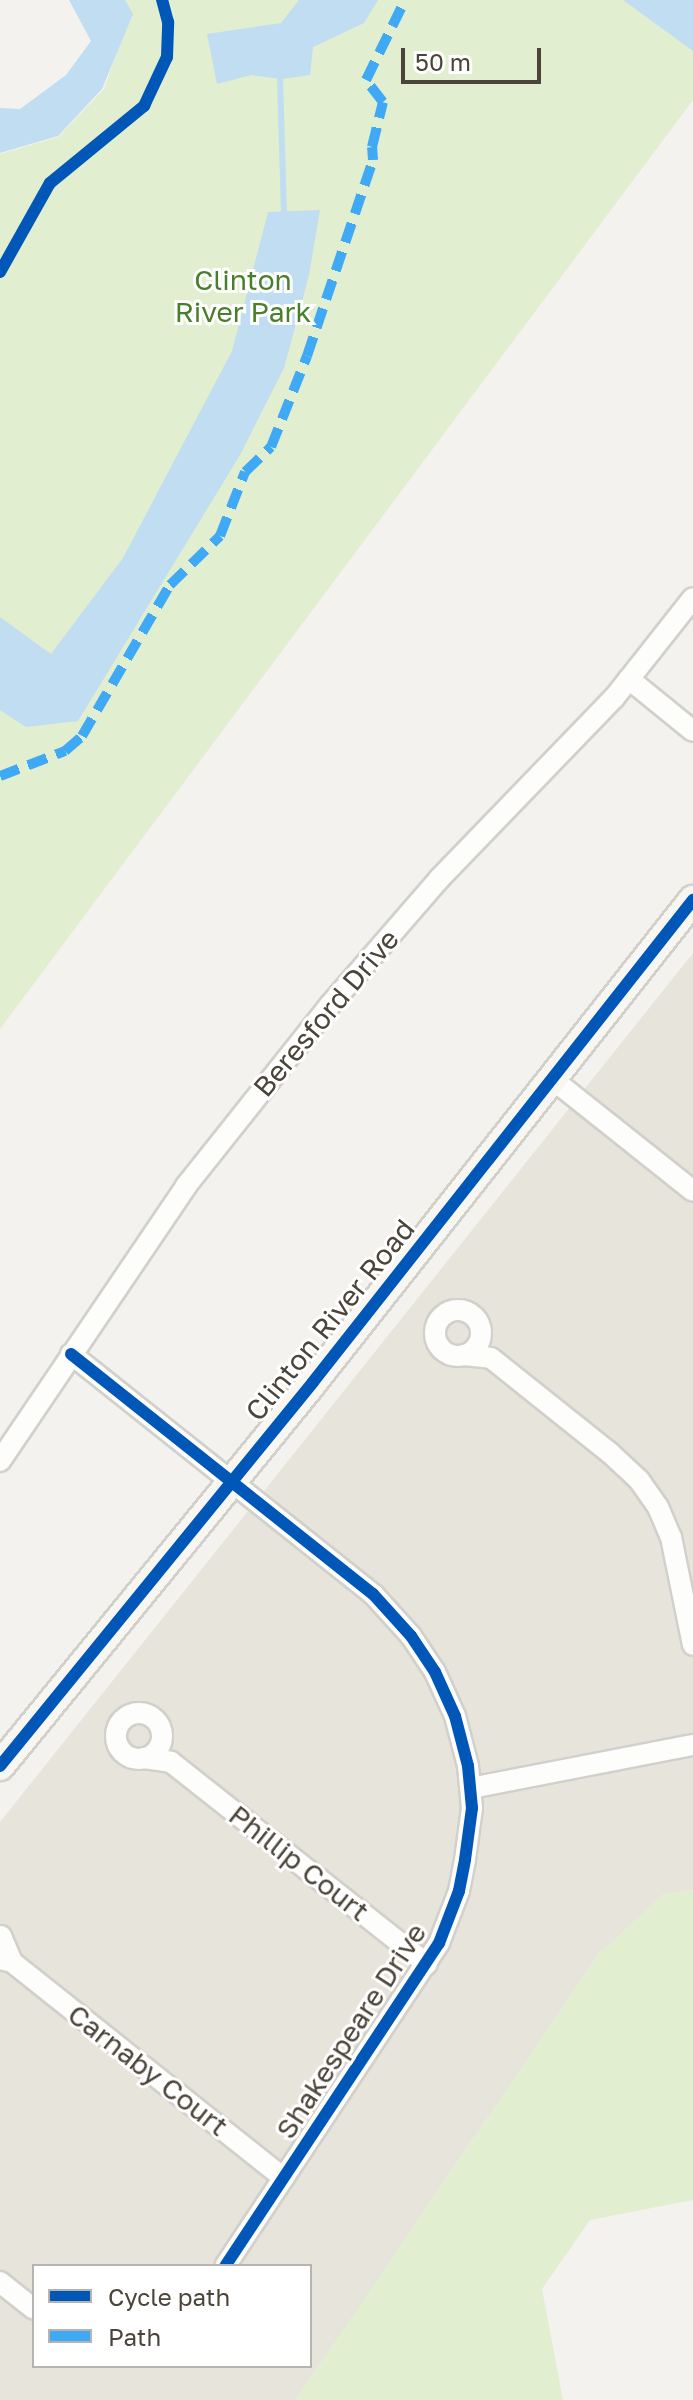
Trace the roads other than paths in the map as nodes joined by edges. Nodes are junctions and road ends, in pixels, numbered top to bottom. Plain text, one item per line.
1 (693, 598) edge
2 (629, 679) junction
3 (693, 731) edge
4 (693, 900) edge
5 (551, 1078) junction
6 (693, 1191) edge
7 (481, 1332) junction
8 (71, 1354) junction
9 (464, 1355) junction
10 (491, 1358) junction
11 (0, 1461) edge
12 (231, 1481) junction
13 (693, 1645) edge
14 (161, 1736) junction
15 (693, 1745) edge
16 (144, 1758) junction
17 (171, 1762) junction
18 (0, 1766) edge
19 (471, 1788) junction
20 (0, 1936) edge
21 (6, 1961) edge
22 (427, 1964) junction
23 (284, 2178) junction
24 (226, 2264) edge
25 (0, 2282) edge
26 (32, 2307) edge

1 - 2 street, Beresford Drive
2 - 3 street
2 - 8 street, Beresford Drive
4 - 5 street, Clinton River Road
5 - 6 street
5 - 12 street, Clinton River Road
7 - 9 street
7 - 9 street
7 - 10 street
8 - 11 street, Beresford Drive
8 - 12 street, Shakespeare Drive
9 - 10 street
10 - 13 street
12 - 18 street, Clinton River Road
12 - 19 street, Shakespeare Drive
14 - 16 street
14 - 16 street
14 - 17 street
15 - 19 street
16 - 17 street, Phillip Court
17 - 22 street, Phillip Court
19 - 22 street, Shakespeare Drive
20 - 21 street, Carnaby Court
21 - 23 street, Carnaby Court
22 - 23 street, Shakespeare Drive
23 - 24 street, Shakespeare Drive
25 - 26 street

